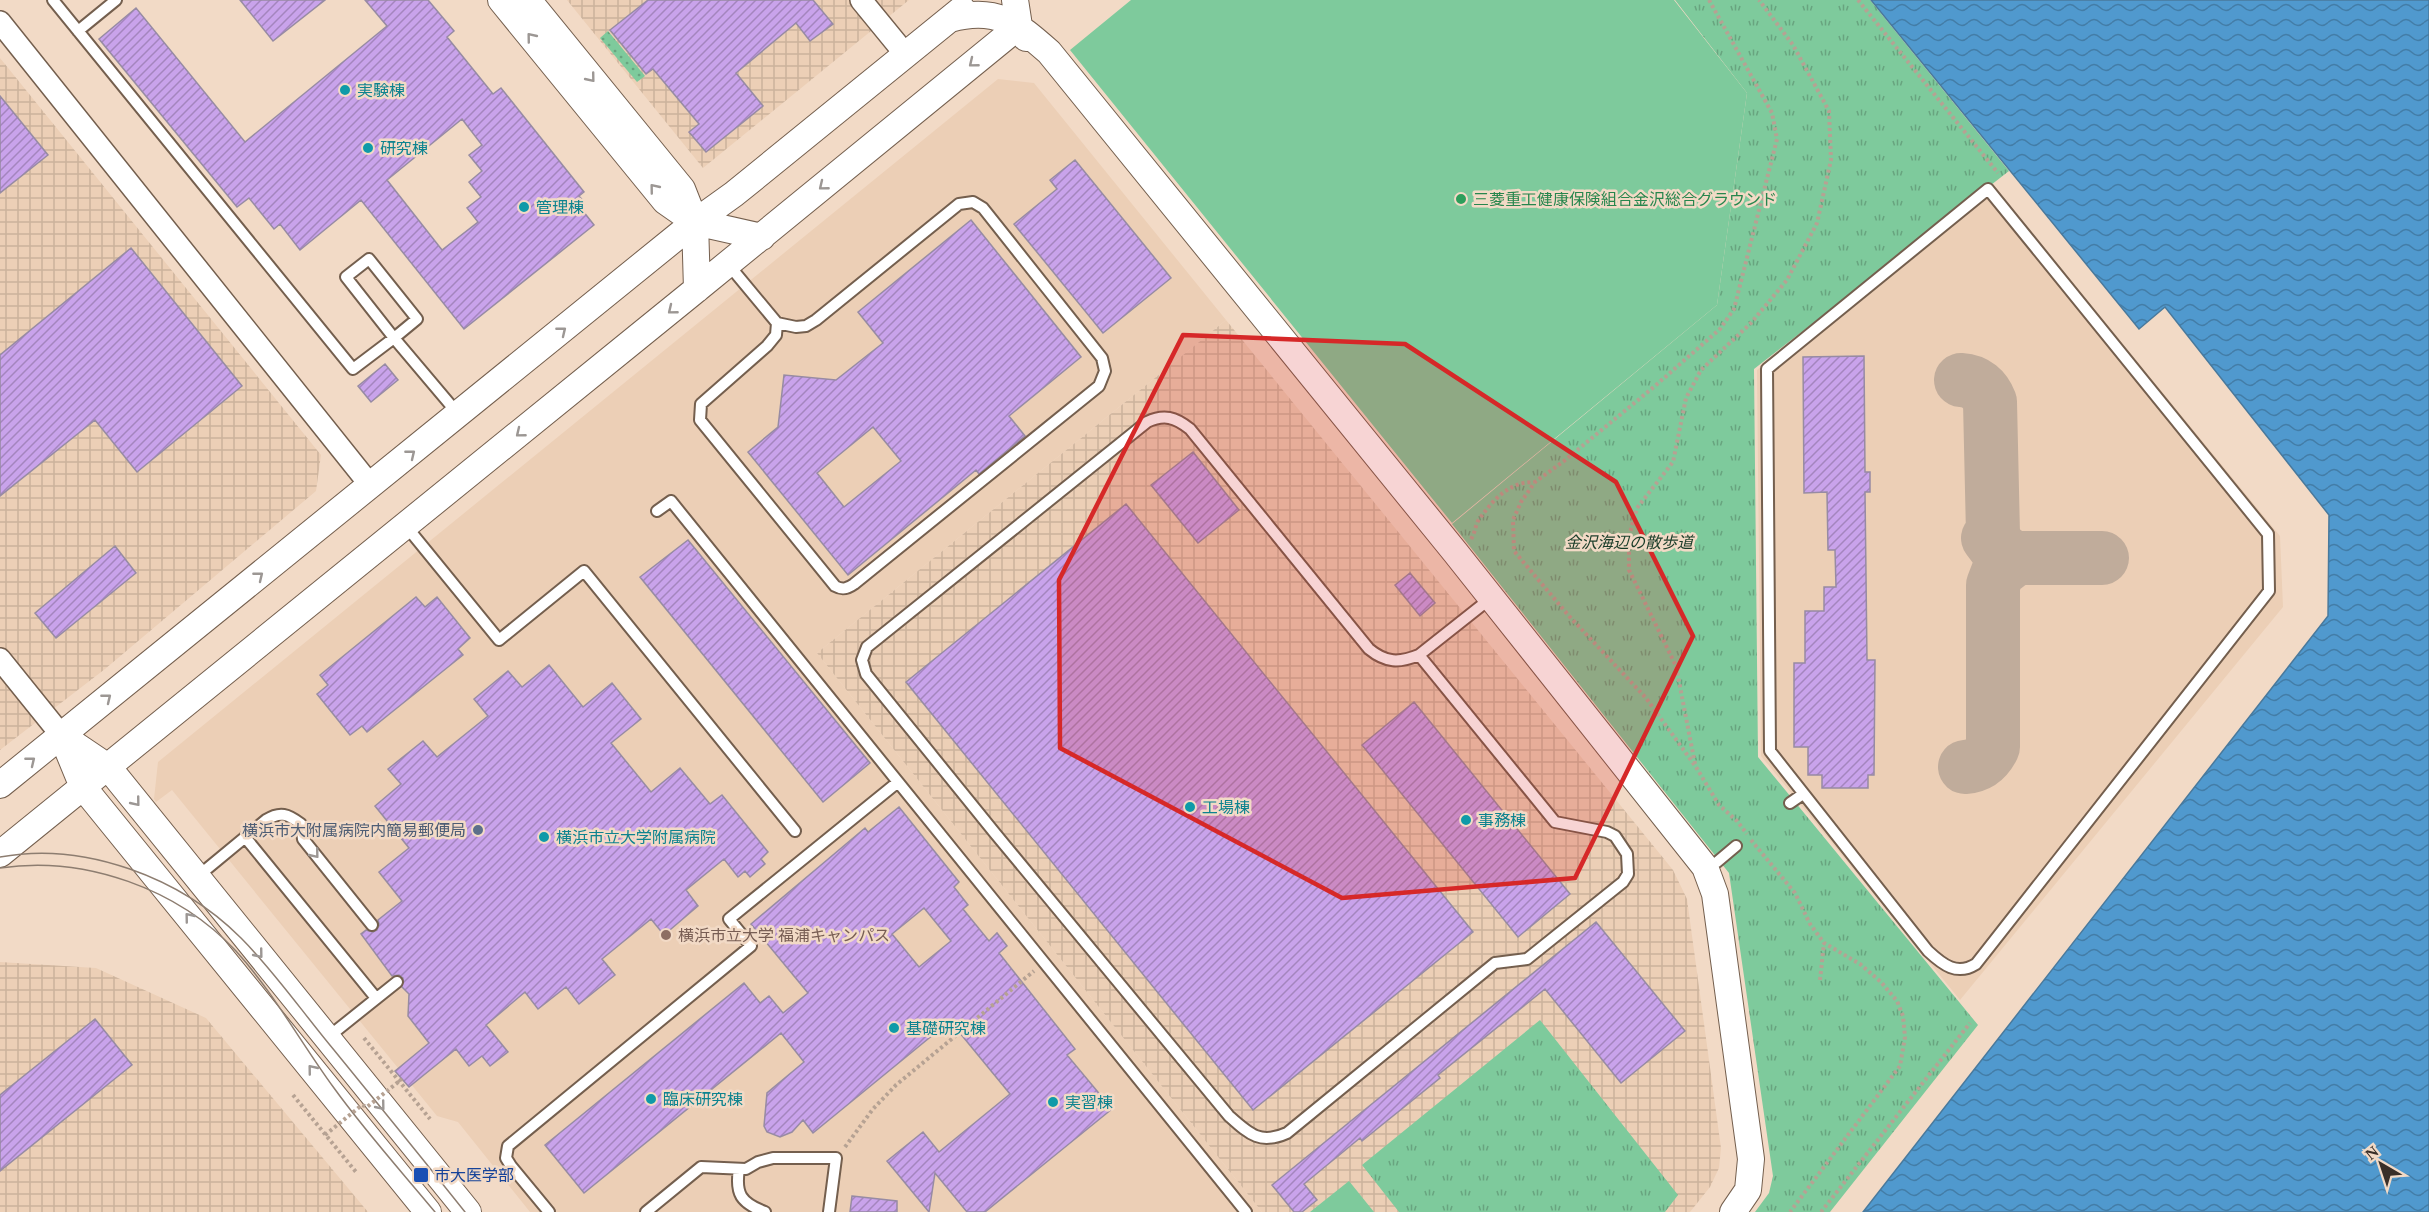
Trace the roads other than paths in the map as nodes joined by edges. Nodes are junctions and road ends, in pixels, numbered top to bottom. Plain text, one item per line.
1 (53, 0) edge
2 (116, 0) edge
3 (501, 0) edge
4 (528, 0) edge
5 (861, 0) edge
6 (973, 0) edge
7 (1015, 0) edge
8 (950, 19) junction
9 (0, 22) edge
10 (1019, 26) junction
11 (78, 31) junction
12 (906, 55) junction
13 (694, 222) junction
14 (762, 237) junction
15 (728, 264) junction
16 (697, 289) junction
17 (777, 323) junction
18 (394, 338) junction
19 (459, 415) junction
20 (371, 486) junction
21 (657, 511) dead end
22 (406, 525) junction
23 (1487, 602) junction
24 (1419, 655) junction
25 (0, 659) edge
26 (62, 736) junction
27 (108, 767) junction
28 (898, 782) junction
29 (0, 785) edge
30 (83, 787) junction
31 (1803, 794) junction
32 (1790, 803) dead end
33 (795, 831) dead end
34 (245, 837) junction
35 (1736, 846) dead end
36 (0, 854) edge
37 (1700, 869) junction
38 (196, 877) junction
39 (372, 925) dead end
40 (397, 982) dead end
41 (376, 998) junction
42 (327, 1038) junction
43 (739, 1169) junction
44 (428, 1212) edge
45 (468, 1212) edge
46 (549, 1212) edge
47 (646, 1212) edge
48 (765, 1212) edge
49 (829, 1212) edge
50 (1246, 1212) edge
51 (1716, 1212) edge
52 (1733, 1212) edge

1 - 11 lane
2 - 11 lane
13 -> 3 street
4 -> 13 street
5 - 12 street
6 - 8 street
7 - 10 street
8 - 10 street
8 - 12 street
9 - 20 street
10 -> 14 street
10 - 23 street
10 - 23 street
11 - 18 lane
12 - 13 street
13 - 14 street
13 - 16 street
19 -> 13 street
14 - 15 street
15 - 16 street
15 - 17 lane
16 -> 22 street
17 - 17 lane
18 - 18 lane
18 - 19 lane
20 -> 19 street
26 -> 20 street
21 - 28 lane
22 - 27 street
22 - 33 lane
23 - 24 lane
23 - 37 street
24 - 24 lane
25 - 26 street
26 - 27 street
29 -> 26 street
26 - 30 street
27 - 30 street
27 -> 38 street
28 - 46 lane
28 - 50 lane
30 - 36 street
44 -> 30 street
31 - 31 lane
31 - 32 lane
34 - 38 lane
34 -> 39 lane
34 - 41 lane
35 - 37 lane
37 - 51 street
37 - 52 street
38 -> 42 street
40 - 41 lane
41 - 42 lane
42 -> 45 street
43 - 47 lane
43 - 48 lane
43 - 49 lane

